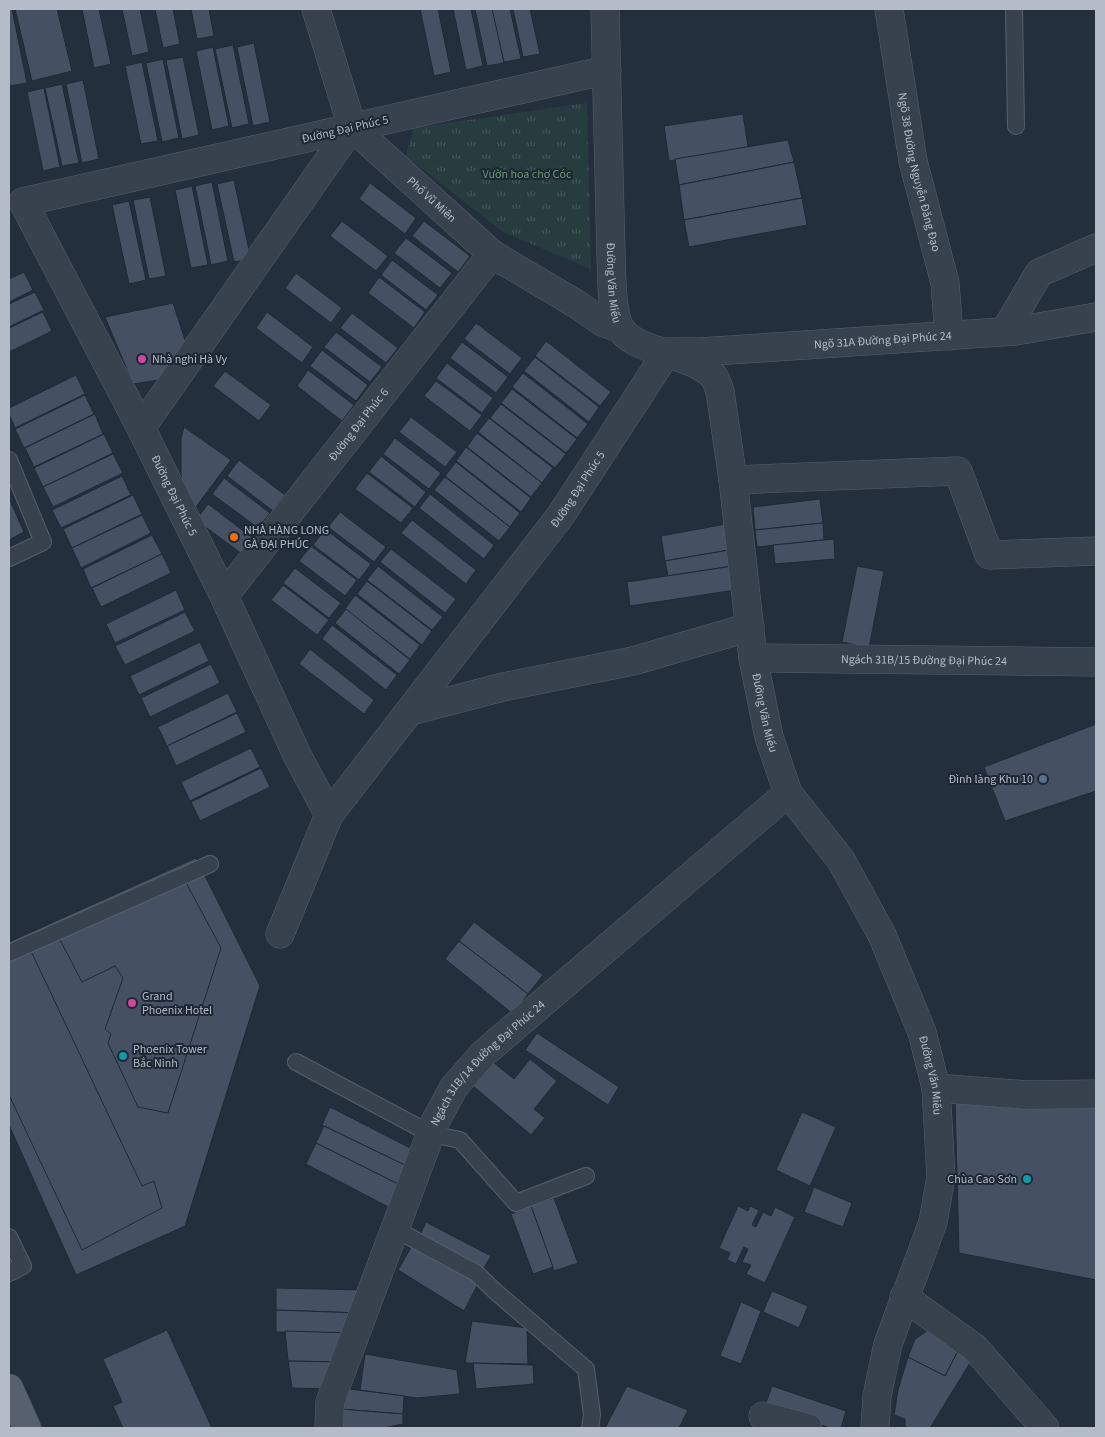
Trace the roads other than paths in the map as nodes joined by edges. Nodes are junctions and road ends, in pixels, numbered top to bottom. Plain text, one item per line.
1 (316, 9) edge
2 (605, 9) edge
3 (889, 9) edge
4 (1014, 9) edge
5 (607, 70) junction
6 (1016, 126) dead end
7 (352, 127) junction
8 (16, 205) edge
9 (1096, 248) edge
10 (492, 254) junction
11 (1096, 317) edge
12 (621, 329) junction
13 (1005, 331) junction
14 (949, 336) junction
15 (667, 352) junction
16 (141, 428) junction
17 (9, 460) edge
18 (733, 480) junction
19 (1096, 551) edge
20 (9, 558) edge
21 (224, 596) junction
22 (750, 628) junction
23 (753, 658) junction
24 (1096, 662) edge
25 (411, 711) junction
26 (788, 793) junction
27 (330, 816) junction
28 (210, 864) dead end
29 (280, 934) dead end
30 (9, 953) edge
31 (296, 1062) dead end
32 (936, 1088) junction
33 (1096, 1094) edge
34 (431, 1134) junction
35 (586, 1176) dead end
36 (395, 1229) junction
37 (9, 1238) edge
38 (9, 1273) edge
39 (904, 1297) junction
40 (9, 1388) edge
41 (763, 1416) dead end
42 (27, 1428) edge
43 (329, 1428) edge
44 (590, 1428) edge
45 (808, 1428) edge
46 (875, 1428) edge
47 (1046, 1428) edge

1 - 7 street
2 - 5 street, Đường Văn Miếu
3 - 14 street, Ngõ 38 Đường Nguyễn Đăng Đạo
4 - 6 lane
5 - 7 street, Đường Đại Phúc 5
5 - 12 street, Đường Văn Miếu
7 - 8 street, Đường Đại Phúc 5
7 - 10 street, Phố Vũ Miên
7 - 16 street
8 - 16 street, Đường Đại Phúc 5
9 - 13 street
10 - 12 street, Phố Vũ Miên
10 - 21 street, Đường Đại Phúc 6
11 - 13 street, Ngõ 31A Đường Đại Phúc 24
12 - 15 street, Đường Văn Miếu
13 - 14 street, Ngõ 31A Đường Đại Phúc 24
14 - 15 street, Ngõ 31A Đường Đại Phúc 24
15 - 18 street, Đường Văn Miếu
15 - 25 street, Đường Đại Phúc 5
16 - 21 street, Đường Đại Phúc 5
17 - 20 lane
18 - 19 street
18 - 22 street, Đường Văn Miếu
21 - 27 street, Đường Đại Phúc 5
22 - 23 street, Đường Văn Miếu
22 - 25 street
23 - 24 street, Ngách 31B/15 Đường Đại Phúc 24
23 - 26 street, Đường Văn Miếu
25 - 27 street, Đường Đại Phúc 5
26 - 32 street, Đường Văn Miếu
26 - 34 street, Ngách 31B/14 Đường Đại Phúc 24
27 - 29 street
28 - 30 lane
31 - 34 lane
32 - 33 street
32 - 39 street, Đường Văn Miếu
34 - 35 lane
34 - 36 street, Ngách 31B/14 Đường Đại Phúc 24
36 - 43 street, Ngách 31B/14 Đường Đại Phúc 24
36 - 44 lane
37 - 38 lane
39 - 46 street, Đường Văn Miếu
39 - 47 street
40 - 42 main road
41 - 45 street

